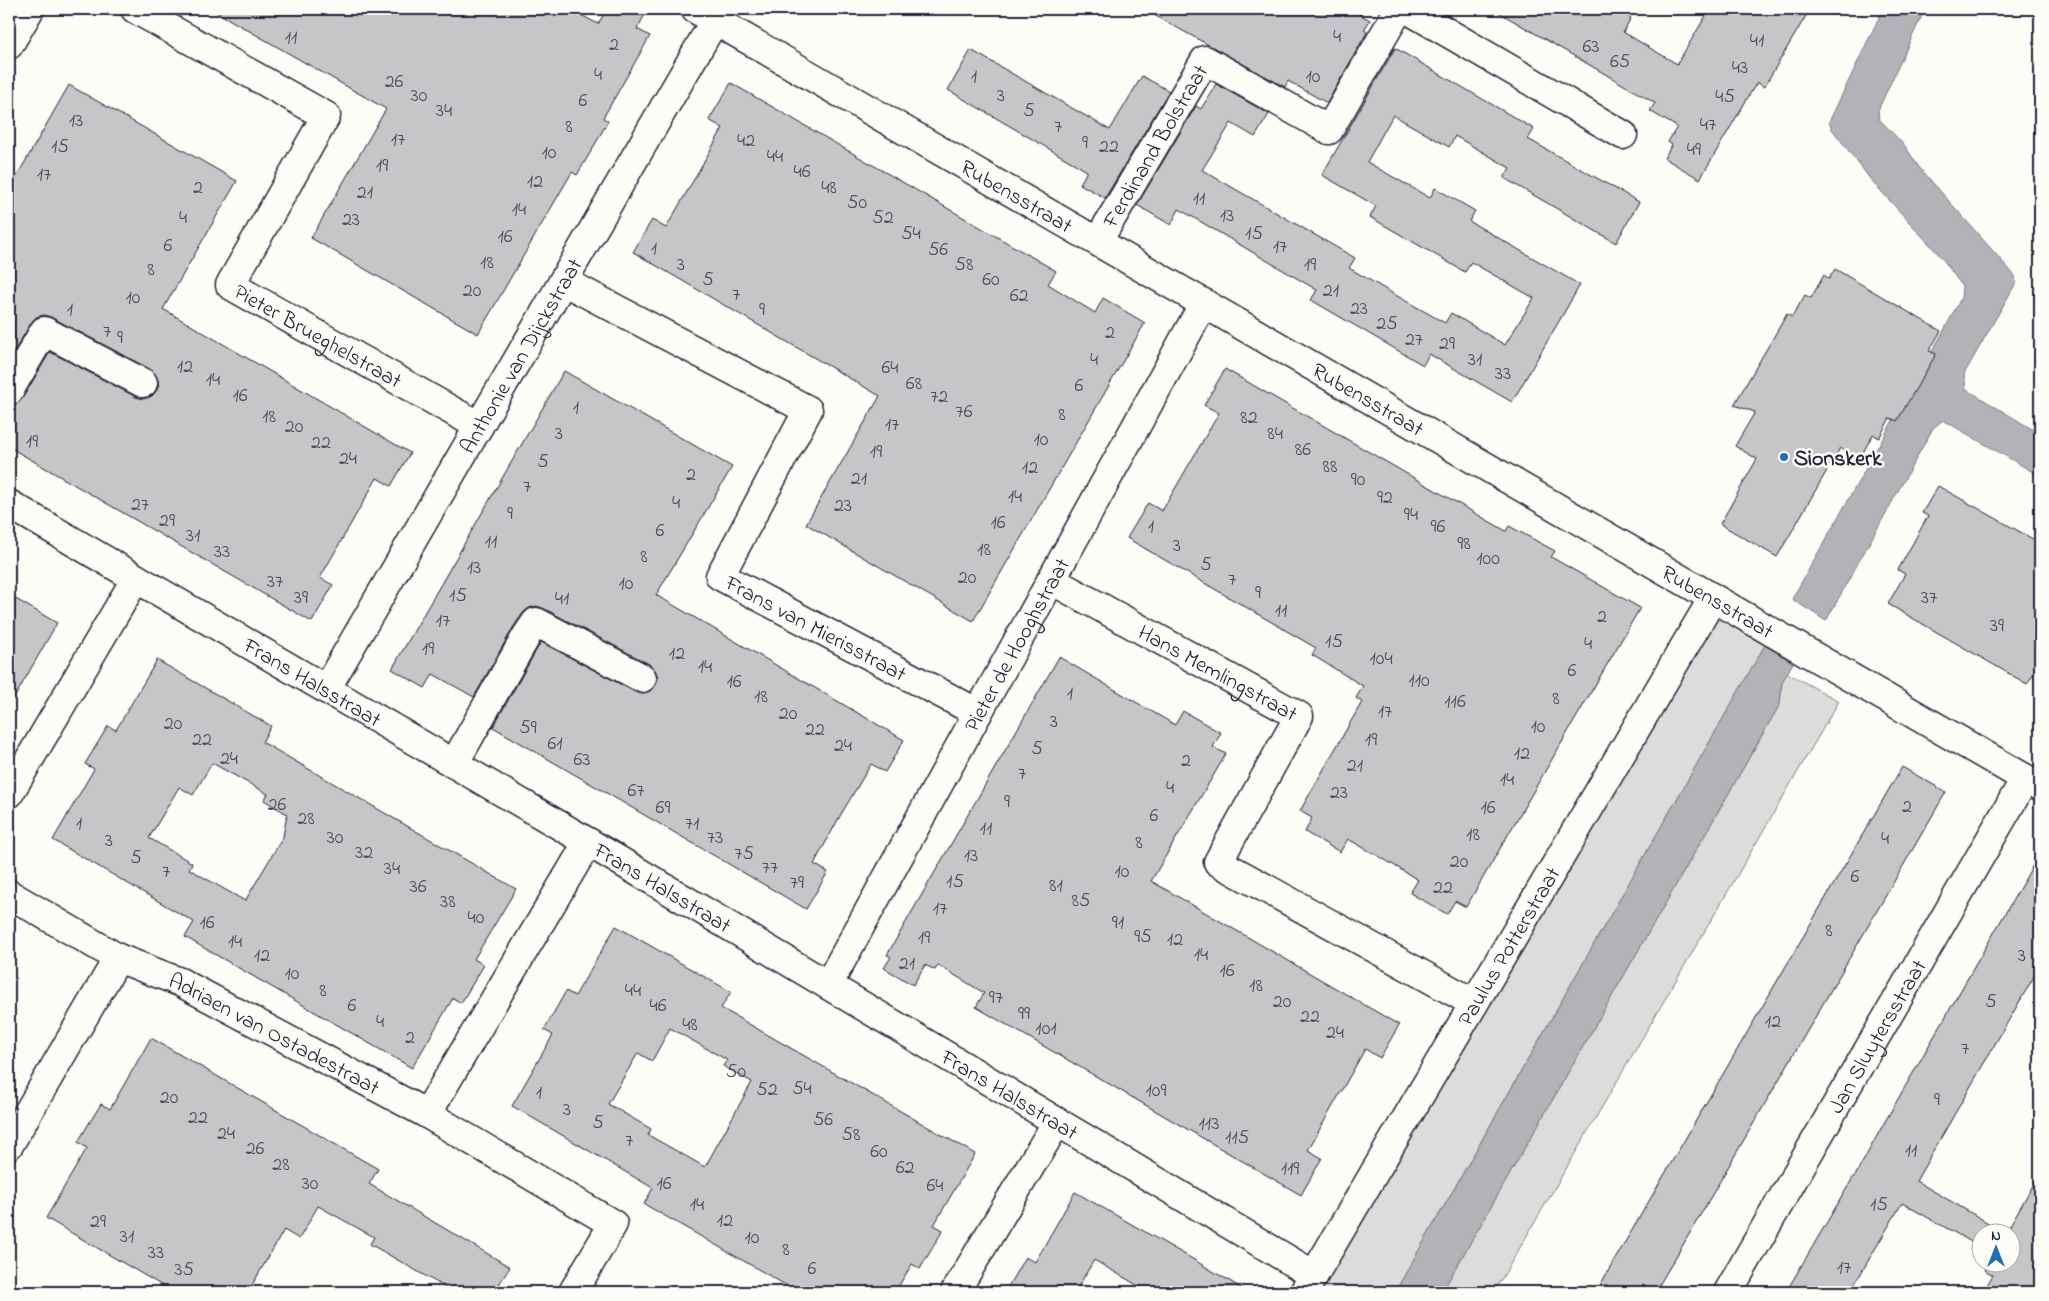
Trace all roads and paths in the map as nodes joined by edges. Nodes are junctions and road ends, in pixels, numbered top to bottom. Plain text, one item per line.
1 (30, 9) edge
2 (135, 9) edge
3 (1399, 9) edge
4 (1407, 9) edge
5 (705, 14) edge
6 (11, 36) edge
7 (1623, 135) dead end
8 (1098, 241) junction
9 (564, 281) junction
10 (1204, 303) junction
11 (143, 383) dead end
12 (9, 390) edge
13 (479, 426) junction
14 (9, 504) edge
15 (136, 578) junction
16 (1051, 580) junction
17 (1713, 598) junction
18 (642, 678) dead end
19 (326, 689) junction
20 (978, 713) junction
21 (454, 764) junction
22 (2033, 783) edge
23 (9, 794) edge
24 (588, 842) junction
25 (9, 894) edge
26 (118, 958) junction
27 (828, 985) junction
28 (1474, 1003) junction
29 (427, 1114) junction
30 (1057, 1122) junction
31 (9, 1145) edge
32 (1309, 1284) edge
33 (573, 1292) edge
34 (955, 1292) edge
35 (1728, 1292) edge

1 - 6 street
2 - 13 street, Pieter Brueghelstraat
3 - 8 street, Ferdinand Bolstraat
4 - 7 street
5 - 8 street, Rubensstraat
5 - 9 street, Anthonie van Dijckstraat
8 - 10 street, Rubensstraat
9 - 13 street, Anthonie van Dijckstraat
9 - 20 street, Frans van Mierisstraat
10 - 16 street, Pieter de Hooghstraat
10 - 17 street, Rubensstraat
11 - 12 street
13 - 19 street, Anthonie van Dijckstraat
14 - 15 street, Frans Halsstraat
15 - 19 street, Frans Halsstraat
15 - 23 street
16 - 20 street, Pieter de Hooghstraat
16 - 28 street, Hans Memlingstraat
17 - 22 street, Rubensstraat
17 - 28 street, Paulus Potterstraat
18 - 21 street
19 - 21 street, Frans Halsstraat
20 - 27 street, Pieter de Hooghstraat
21 - 24 street, Frans Halsstraat
22 - 35 street, Jan Sluytersstraat
24 - 27 street, Frans Halsstraat
24 - 29 street
25 - 26 street, Adriaen van Ostadestraat
26 - 29 street, Adriaen van Ostadestraat
26 - 31 street
27 - 30 street, Frans Halsstraat
28 - 32 street, Paulus Potterstraat
29 - 33 street, Adriaen van Ostadestraat
30 - 32 street, Frans Halsstraat
30 - 34 street

